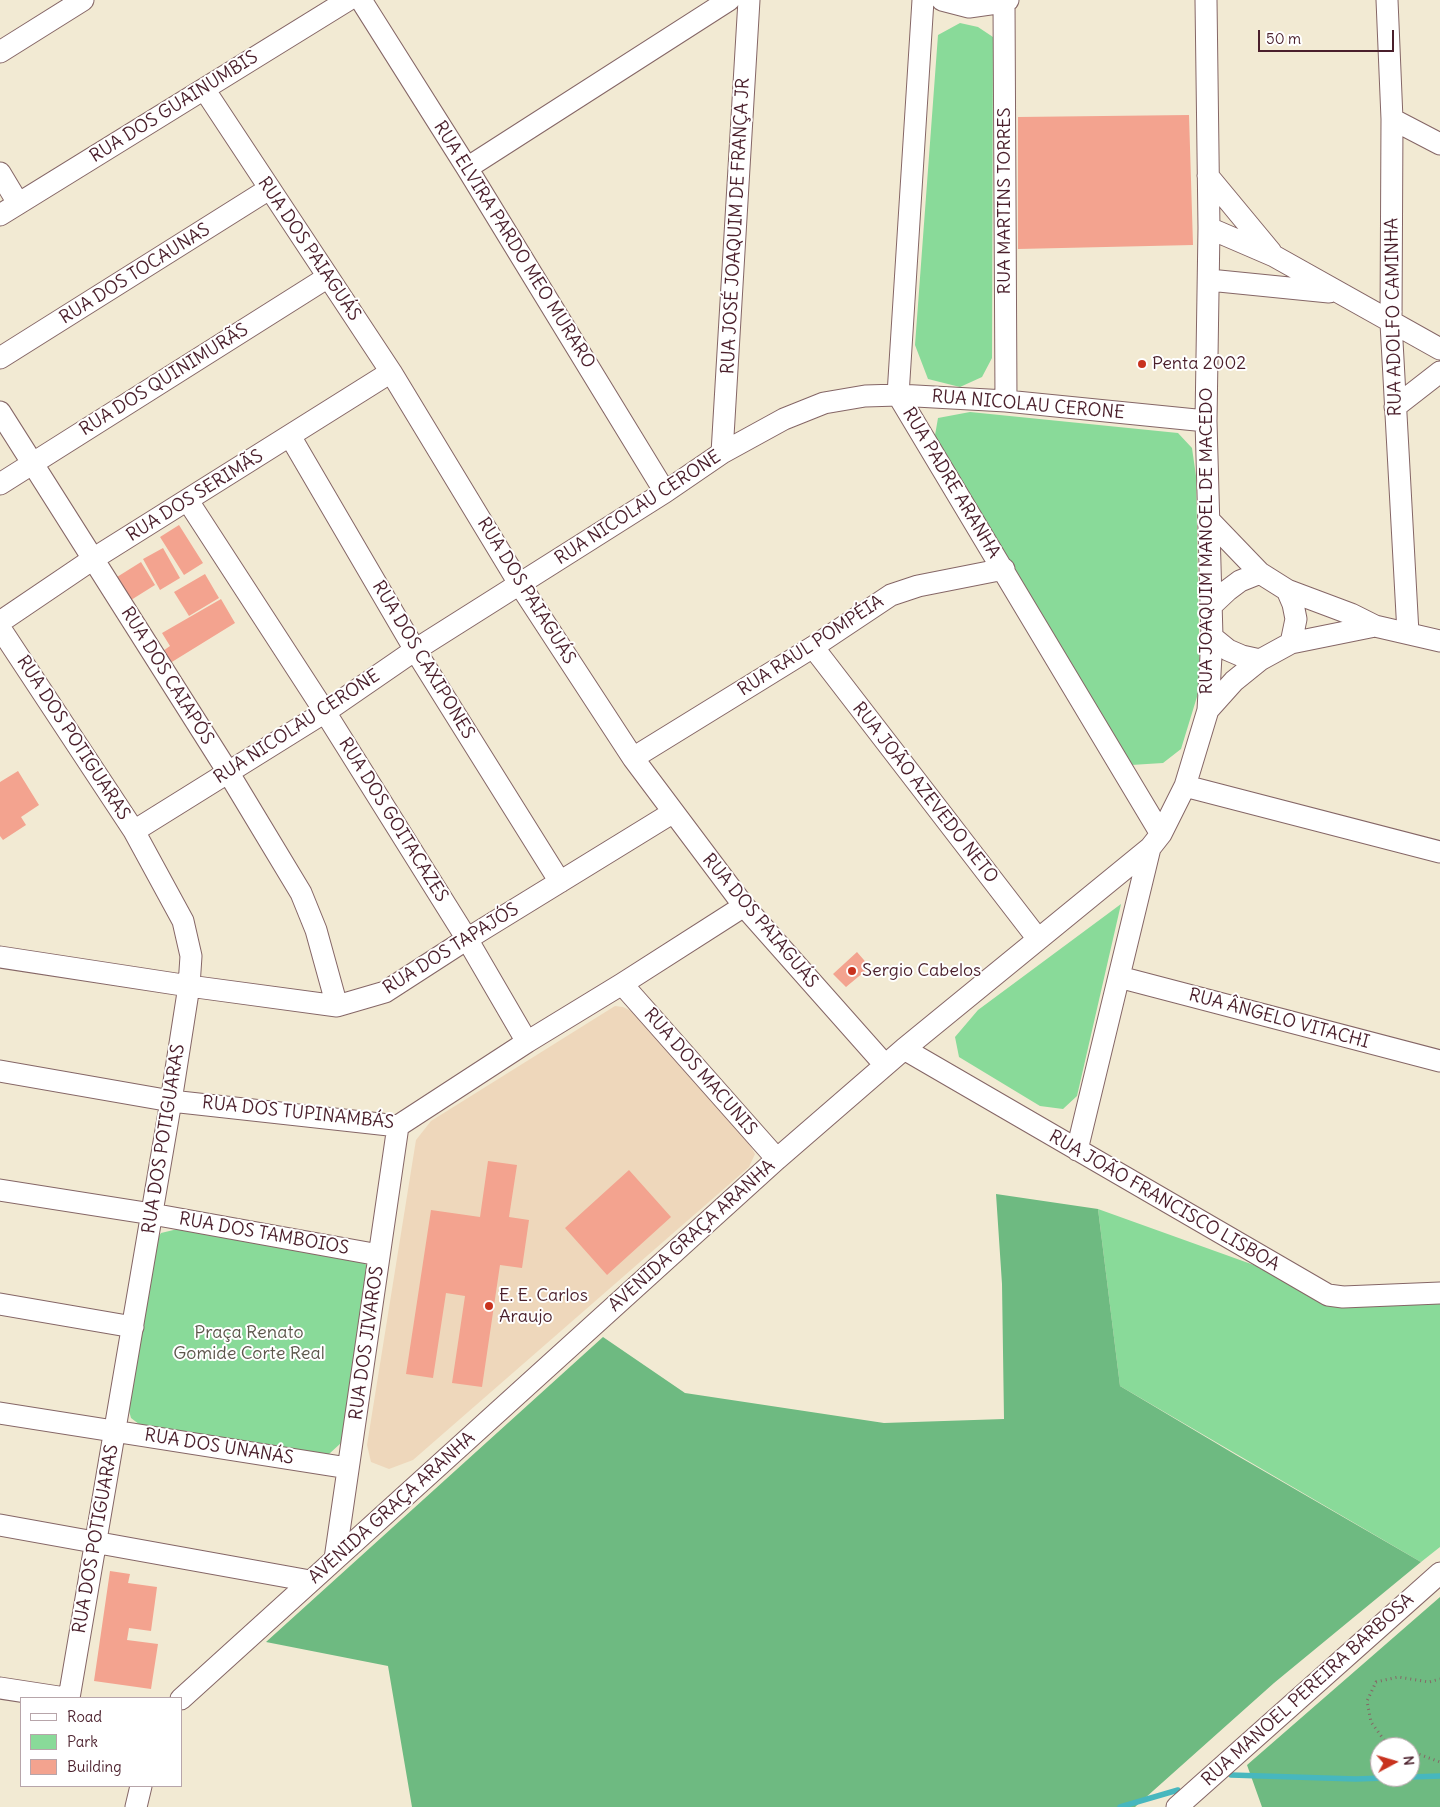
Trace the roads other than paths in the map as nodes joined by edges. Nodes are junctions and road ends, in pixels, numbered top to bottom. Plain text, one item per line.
1 (83, 0) edge
2 (348, 0) edge
3 (361, 0) edge
4 (729, 0) edge
5 (749, 0) edge
6 (924, 0) edge
7 (942, 0) edge
8 (1206, 0) edge
9 (1387, 0) edge
10 (1006, 1) edge
11 (0, 52) edge
12 (204, 89) junction
13 (1392, 119) junction
14 (1440, 144) edge
15 (467, 168) junction
16 (0, 173) edge
17 (1208, 176) junction
18 (269, 189) junction
19 (18, 203) junction
20 (0, 215) edge
21 (1209, 228) junction
22 (1274, 256) junction
23 (328, 277) junction
24 (1209, 280) junction
25 (1337, 292) junction
26 (1391, 323) junction
27 (1440, 349) edge
28 (0, 358) edge
29 (391, 372) junction
30 (1440, 372) edge
31 (898, 395) junction
32 (1006, 400) junction
33 (1395, 407) junction
34 (0, 412) edge
35 (1206, 421) junction
36 (290, 436) junction
37 (722, 453) junction
38 (33, 463) junction
39 (0, 484) edge
40 (665, 492) junction
41 (188, 501) junction
42 (1209, 520) junction
43 (93, 559) junction
44 (1004, 569) junction
45 (1260, 573) junction
46 (520, 585) junction
47 (1287, 590) junction
48 (1211, 606) junction
49 (0, 622) edge
50 (1374, 626) junction
51 (0, 628) edge
52 (1408, 634) junction
53 (1212, 638) junction
54 (1440, 641) edge
55 (1291, 643) junction
56 (813, 647) junction
57 (415, 650) junction
58 (1260, 660) junction
59 (1208, 710) junction
60 (325, 712) junction
61 (633, 758) junction
62 (228, 772) junction
63 (1185, 786) junction
64 (672, 813) junction
65 (134, 831) junction
66 (1155, 841) junction
67 (1440, 852) edge
68 (560, 882) junction
69 (744, 906) junction
70 (467, 939) junction
71 (1038, 939) junction
72 (0, 957) edge
73 (1118, 977) junction
74 (622, 984) junction
75 (188, 986) junction
76 (337, 1006) junction
77 (527, 1042) junction
78 (904, 1049) junction
79 (1440, 1061) edge
80 (886, 1065) junction
81 (0, 1071) edge
82 (171, 1100) junction
83 (398, 1126) junction
84 (1077, 1150) junction
85 (777, 1159) junction
86 (0, 1190) edge
87 (152, 1214) junction
88 (379, 1255) junction
89 (1440, 1293) edge
90 (0, 1304) edge
91 (133, 1327) junction
92 (0, 1413) edge
93 (115, 1431) junction
94 (348, 1468) junction
95 (0, 1525) edge
96 (96, 1541) junction
97 (335, 1559) junction
98 (1440, 1573) edge
99 (310, 1581) junction
100 (0, 1688) edge
101 (58, 1697) edge
102 (69, 1697) edge
103 (182, 1698) edge
104 (141, 1787) edge
105 (136, 1807) edge
106 (1176, 1807) edge

1 - 11 street
2 - 12 street, RUA DOS GUAINUMBIS
3 - 15 street, RUA ELVIRA PARDO MEO MURARO
4 - 15 street
5 - 37 street, RUA JOSÉ JOAQUIM DE FRANÇA JR
6 - 31 street, RUA PADRE ARANHA
7 - 10 street
8 - 17 street, RUA JOAQUIM MANOEL DE MACEDO
9 - 13 street, RUA ADOLFO CAMINHA
10 - 32 street, RUA MARTINS TORRES
12 - 18 street, RUA DOS PAIAGUÁS
12 - 19 street, RUA DOS GUAINUMBIS
13 - 14 street
13 - 26 street, RUA ADOLFO CAMINHA
15 - 40 street, RUA ELVIRA PARDO MEO MURARO
16 - 19 street
17 - 21 street, RUA JOAQUIM MANOEL DE MACEDO
17 - 22 street
18 - 23 street, RUA DOS PAIAGUÁS
18 - 28 street, RUA DOS TOCAUNAS
19 - 20 street, RUA DOS GUAINUMBIS
21 - 22 street
21 - 24 street, RUA JOAQUIM MANOEL DE MACEDO
22 - 25 street
23 - 29 street, RUA DOS PAIAGUÁS
23 - 38 street, RUA DOS QUINIMURÃS
24 - 25 street
24 - 35 street, RUA JOAQUIM MANOEL DE MACEDO
25 - 26 street
26 - 27 street
26 - 33 street, RUA ADOLFO CAMINHA
29 - 36 street, RUA DOS SERIMÃS
29 - 46 street, RUA DOS PAIAGUÁS
30 - 33 street
31 - 32 street, RUA NICOLAU CERONE
31 - 37 street, RUA NICOLAU CERONE
31 - 44 street, RUA PADRE ARANHA
32 - 35 street, RUA NICOLAU CERONE
33 - 52 street, RUA ADOLFO CAMINHA
34 - 38 street, RUA DOS CAIAPÓS
35 - 42 street, RUA JOAQUIM MANOEL DE MACEDO
36 - 41 street, RUA DOS SERIMÃS
36 - 57 street, RUA DOS CAXIPONES
37 - 40 street, RUA NICOLAU CERONE
38 - 39 street, RUA DOS QUINIMURÃS
38 - 43 street, RUA DOS CAIAPÓS
40 - 46 street, RUA NICOLAU CERONE
41 - 43 street, RUA DOS SERIMÃS
41 - 60 street, RUA DOS GOITACAZES
42 - 45 street
42 - 48 street, RUA JOAQUIM MANOEL DE MACEDO
43 - 49 street, RUA DOS SERIMÃS
43 - 62 street, RUA DOS CAIAPÓS
44 - 56 street, RUA RAUL POMPÉIA
44 - 66 street, RUA PADRE ARANHA
45 - 47 street
45 - 48 street
46 - 57 street, RUA NICOLAU CERONE
46 - 61 street, RUA DOS PAIAGUÁS
47 - 50 street
47 - 55 street
48 - 53 street, RUA JOAQUIM MANOEL DE MACEDO
50 - 52 street
50 - 55 street
51 - 65 street, RUA DOS POTIGUARAS
52 - 54 street
53 - 58 street
53 - 59 street, RUA JOAQUIM MANOEL DE MACEDO
55 - 58 street
56 - 61 street, RUA RAUL POMPÉIA
56 - 71 street, RUA JOÃO AZEVEDO NETO
57 - 60 street, RUA NICOLAU CERONE
57 - 68 street, RUA DOS CAXIPONES
58 - 59 street
59 - 63 street, RUA JOAQUIM MANOEL DE MACEDO
60 - 62 street, RUA NICOLAU CERONE
60 - 70 street, RUA DOS GOITACAZES
61 - 64 street, RUA DOS PAIAGUÁS
62 - 65 street, RUA NICOLAU CERONE
62 - 76 street, RUA DOS CAIAPÓS
63 - 66 street, RUA JOAQUIM MANOEL DE MACEDO
63 - 67 street
64 - 68 street, RUA DOS TAPAJÓS
64 - 69 street, RUA DOS PAIAGUÁS
65 - 75 street, RUA DOS POTIGUARAS
66 - 71 street, AVENIDA GRAÇA ARANHA
66 - 73 street, RUA JOAQUIM MANOEL DE MACEDO
68 - 70 street, RUA DOS TAPAJÓS
69 - 74 street, RUA DOS TUPINAMBÁS
69 - 80 street, RUA DOS PAIAGUÁS
70 - 76 street, RUA DOS TAPAJÓS
70 - 77 street, RUA DOS GOITACAZES
71 - 78 street, AVENIDA GRAÇA ARANHA
72 - 75 street, RUA DOS TAPAJÓS
73 - 79 street, RUA ÂNGELO VITACHI
73 - 84 street, RUA JOAQUIM MANOEL DE MACEDO
74 - 77 street, RUA DOS TUPINAMBÁS
74 - 85 street, RUA DOS MACUNIS
75 - 76 street, RUA DOS TAPAJÓS
75 - 82 street, RUA DOS POTIGUARAS
77 - 83 street, RUA DOS TUPINAMBÁS
78 - 80 street, AVENIDA GRAÇA ARANHA
78 - 84 street, RUA JOÃO FRANCISCO LISBOA
80 - 85 street, AVENIDA GRAÇA ARANHA
81 - 82 street, RUA DOS TUPINAMBÁS
82 - 83 street, RUA DOS TUPINAMBÁS
82 - 87 street, RUA DOS POTIGUARAS
83 - 88 street, RUA DOS JIVAROS
84 - 89 street, RUA JOÃO FRANCISCO LISBOA
85 - 97 street, AVENIDA GRAÇA ARANHA
86 - 87 street, RUA DOS TAMBOIOS
87 - 88 street, RUA DOS TAMBOIOS
87 - 91 street, RUA DOS POTIGUARAS
88 - 94 street, RUA DOS JIVAROS
90 - 91 street
91 - 93 street, RUA DOS POTIGUARAS
92 - 93 street, RUA DOS UNANÁS
93 - 94 street, RUA DOS UNANÁS
93 - 96 street, RUA DOS POTIGUARAS
94 - 97 street, RUA DOS JIVAROS
95 - 96 street
96 - 99 street
96 - 102 street, RUA DOS POTIGUARAS
97 - 99 street, AVENIDA GRAÇA ARANHA
98 - 106 street, RUA MANOEL PEREIRA BARBOSA
99 - 103 street, AVENIDA GRAÇA ARANHA
100 - 101 street
104 - 105 street

